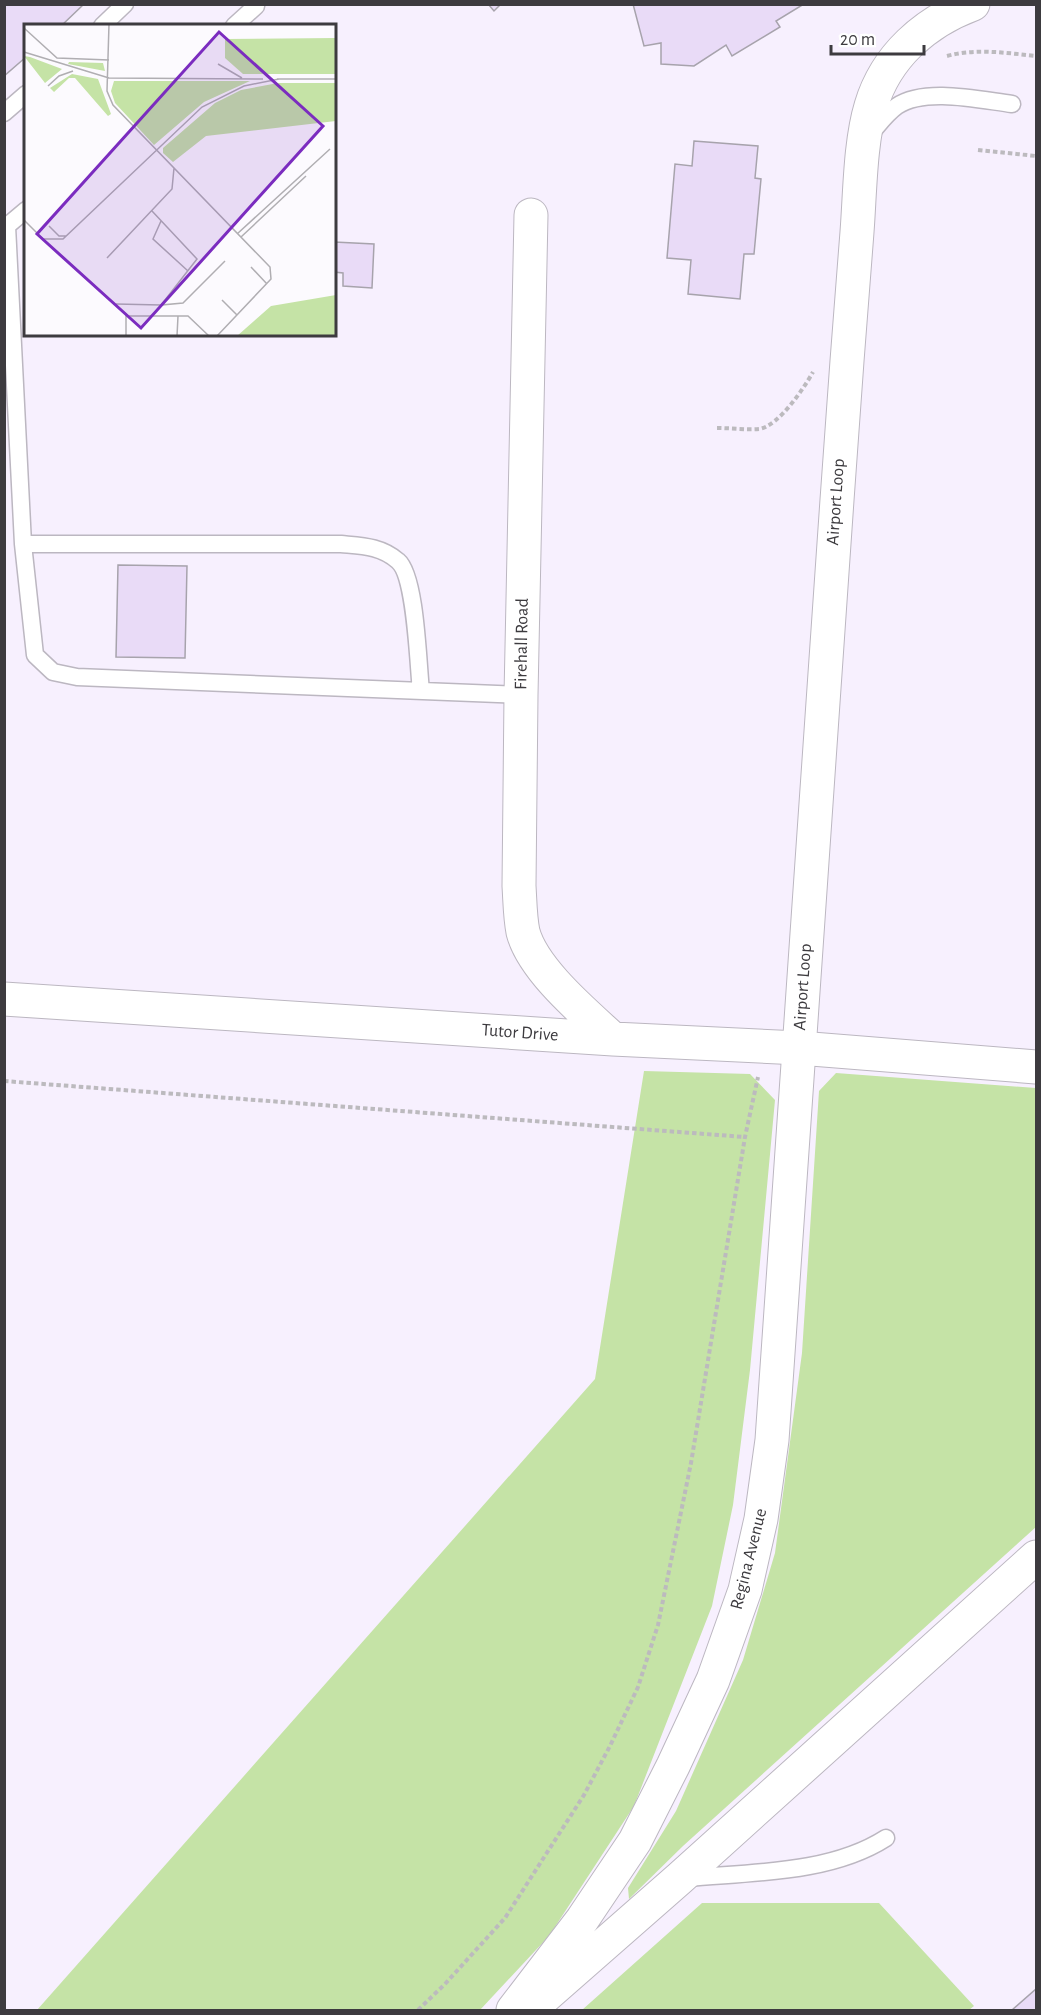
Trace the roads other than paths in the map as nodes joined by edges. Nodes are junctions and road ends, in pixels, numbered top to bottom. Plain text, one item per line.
1 (125, 4) edge
2 (973, 4) edge
3 (256, 6) dead end
4 (104, 24) edge
5 (236, 24) edge
6 (24, 96) edge
7 (1012, 104) dead end
8 (4, 113) edge
9 (865, 140) junction
10 (24, 212) edge
11 (531, 215) dead end
12 (6, 228) edge
13 (23, 544) junction
14 (421, 691) junction
15 (520, 695) junction
16 (4, 999) edge
17 (613, 1040) junction
18 (799, 1048) junction
19 (1036, 1067) edge
20 (1036, 1557) edge
21 (886, 1838) dead end
22 (680, 1878) junction
23 (513, 2010) edge
24 (530, 2010) edge

1 - 4 lane
2 - 9 street, Airport Loop
3 - 5 lane
6 - 8 lane
7 - 9 lane
9 - 18 street, Airport Loop
10 - 12 lane
11 - 15 street, Firehall Road
12 - 13 lane
13 - 14 lane
13 - 14 lane
14 - 15 lane
15 - 17 street, Firehall Road
16 - 17 street, Tutor Drive
17 - 18 street, Tutor Drive
18 - 19 street, Tutor Drive
18 - 23 street, Regina Avenue
20 - 22 street
21 - 22 lane
22 - 24 street

